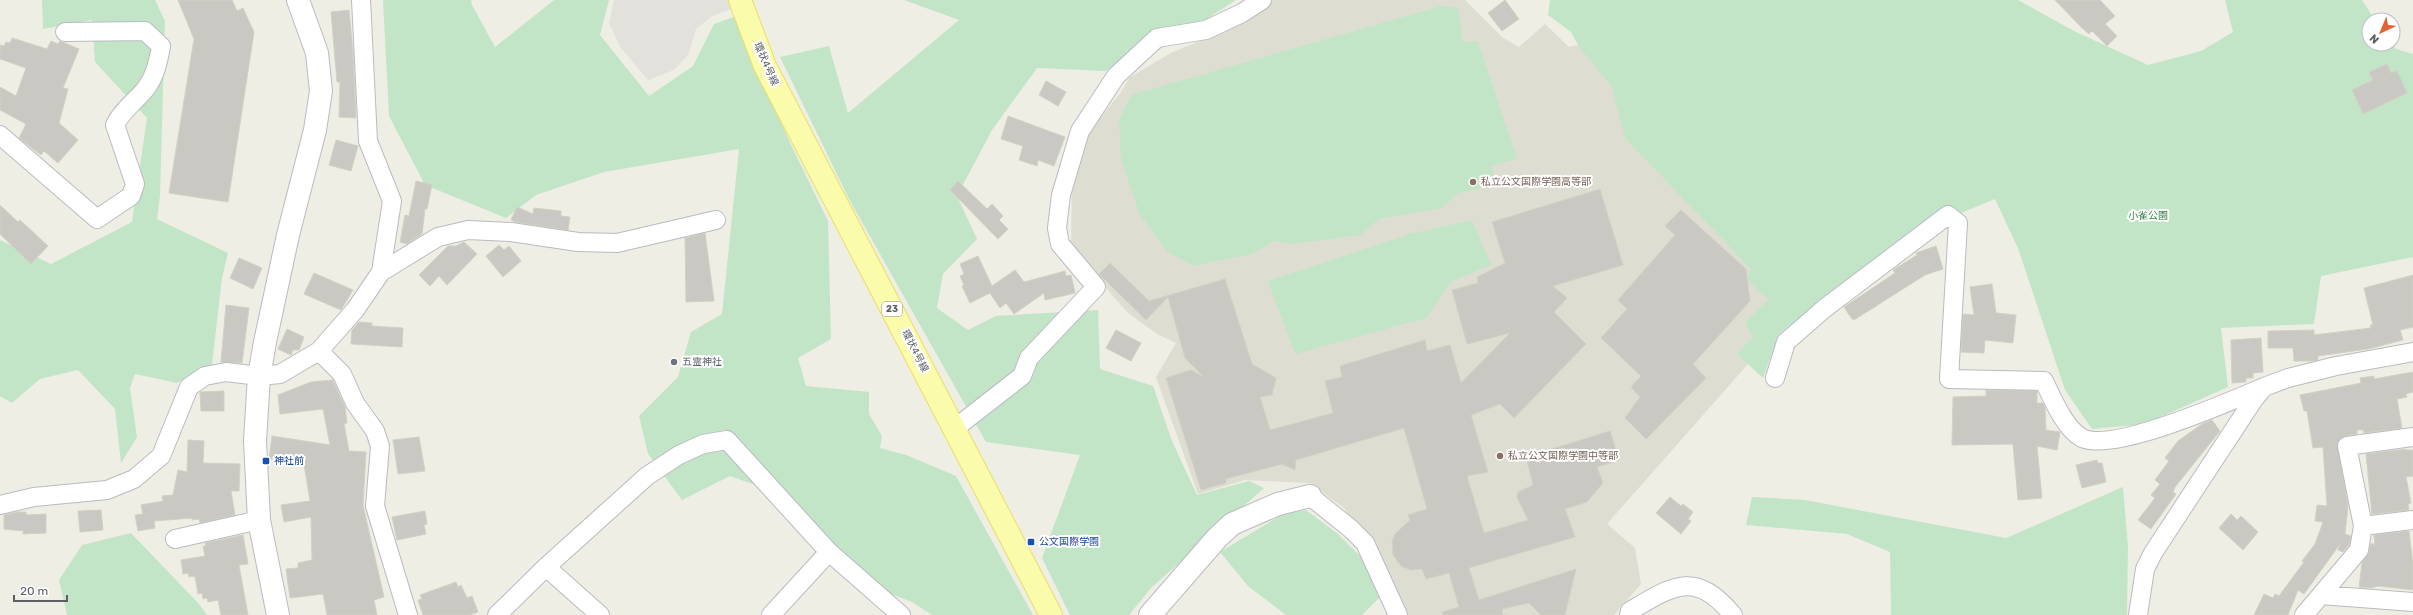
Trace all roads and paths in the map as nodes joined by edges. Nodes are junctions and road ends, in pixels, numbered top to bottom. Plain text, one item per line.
1 (298, 0) edge
2 (361, 0) edge
3 (740, 0) edge
4 (1262, 0) edge
5 (66, 32) dead end
6 (0, 135) edge
7 (716, 220) dead end
8 (381, 272) junction
9 (318, 351) junction
10 (2413, 352) edge
11 (259, 376) junction
12 (1775, 378) dead end
13 (2264, 387) junction
14 (954, 429) junction
15 (2413, 437) edge
16 (1310, 496) joint
17 (0, 505) edge
18 (259, 520) junction
19 (2413, 520) edge
20 (2363, 526) junction
21 (175, 539) dead end
22 (829, 552) junction
23 (546, 567) junction
24 (2321, 596) junction
25 (2413, 602) edge
26 (2413, 610) edge
27 (278, 615) edge
28 (408, 615) edge
29 (497, 615) edge
30 (600, 615) edge
31 (770, 615) edge
32 (901, 615) edge
33 (1051, 615) edge
34 (1150, 615) edge
35 (1398, 615) edge
36 (1629, 615) edge
37 (1733, 615) edge
38 (2138, 615) edge
39 (2304, 615) edge
40 (2410, 615) edge

1 - 11 street
2 - 8 street
3 - 14 main road, 環状4号線 / 23
4 - 14 street
5 - 6 street
7 - 8 street
8 - 9 street
9 - 11 street
9 - 28 street
10 - 13 street
11 - 17 street
11 - 18 street
12 - 13 street
13 - 38 street
14 - 33 main road, 環状4号線 / 23
15 - 20 street
16 - 34 street
16 - 35 street
18 - 21 street
18 - 27 street
19 - 20 street
20 - 24 street
22 - 23 street
22 - 31 street
22 - 32 street
23 - 29 street
23 - 30 street
24 - 25 street
24 - 39 street
26 - 40 street
36 - 37 street

